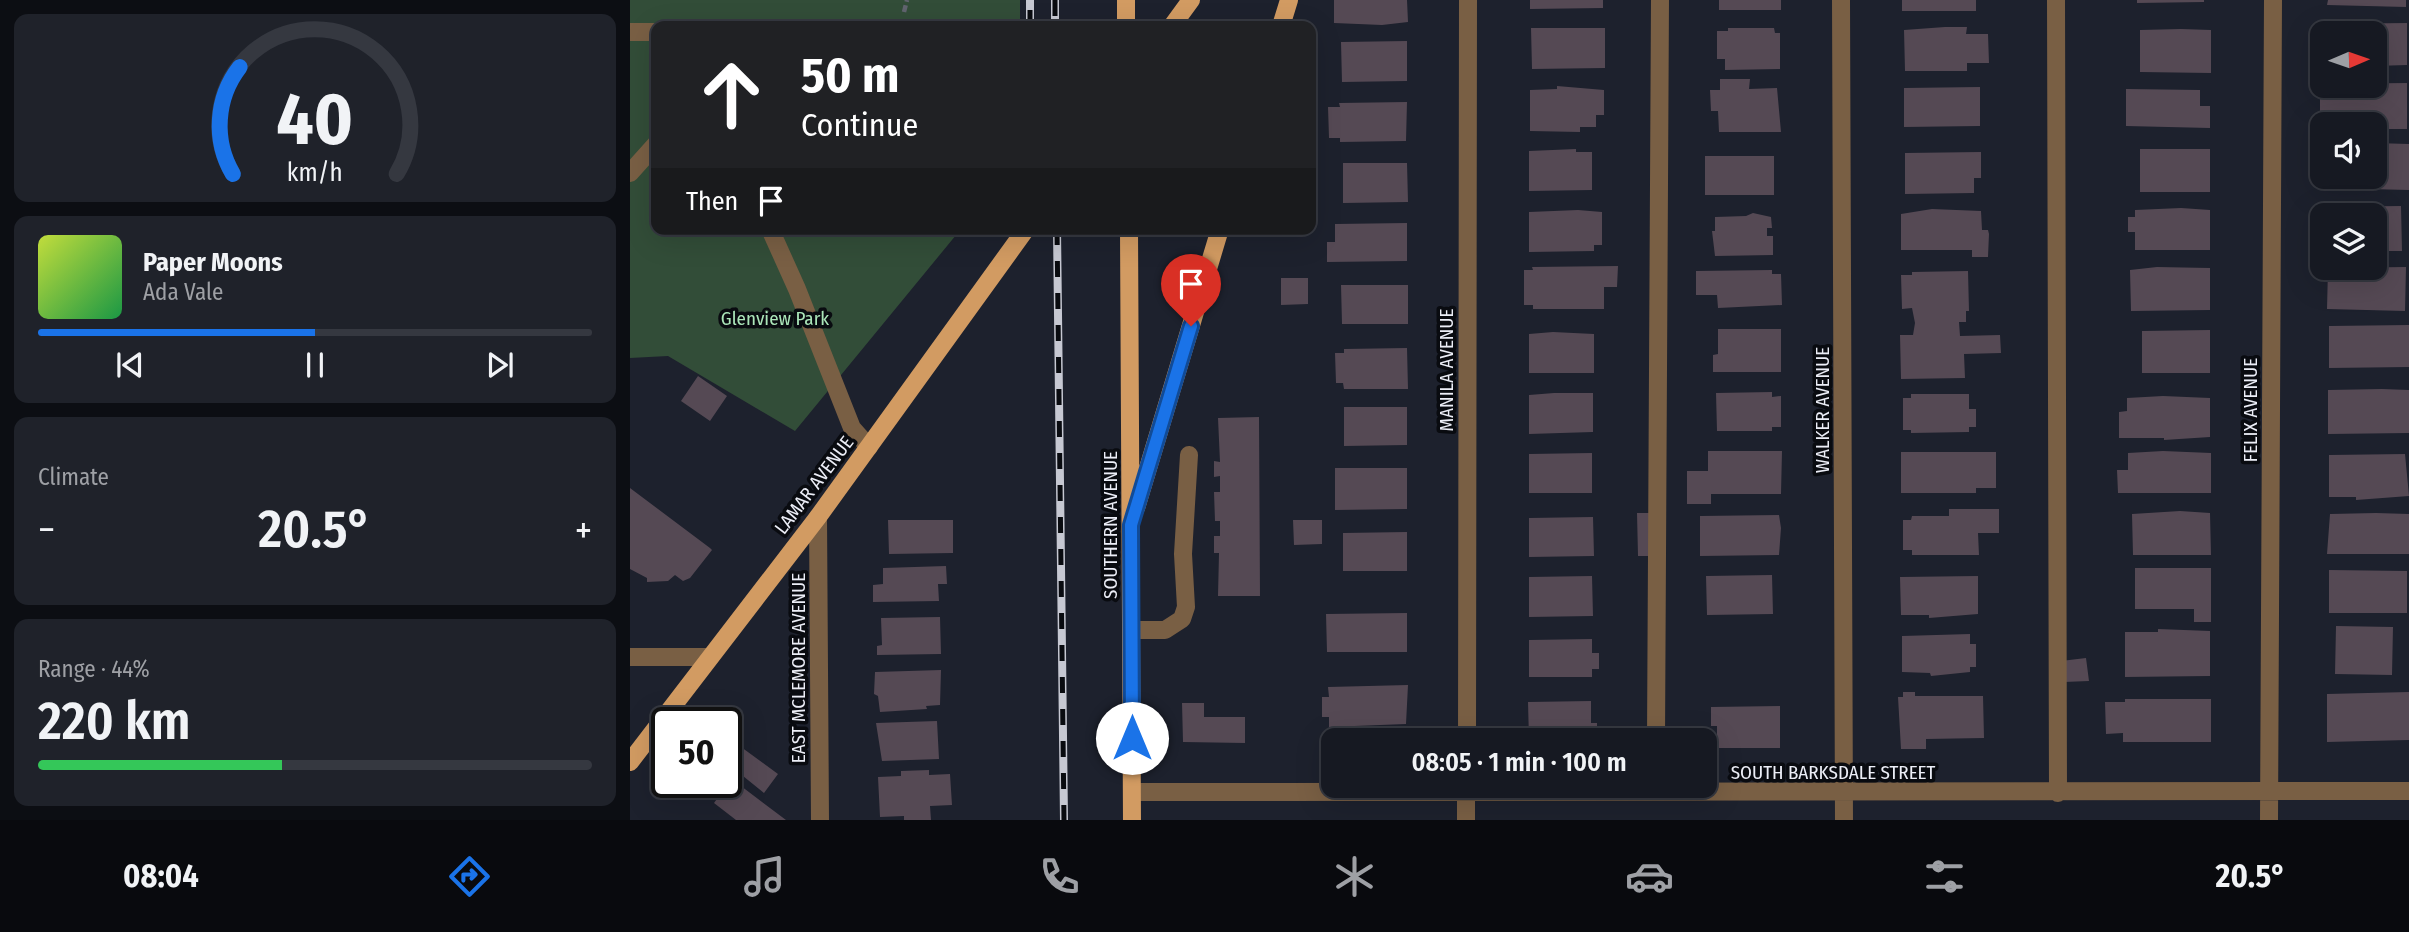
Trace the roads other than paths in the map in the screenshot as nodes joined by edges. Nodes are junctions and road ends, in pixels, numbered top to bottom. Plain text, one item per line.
1 (1126, 0) edge
2 (1191, 0) edge
3 (1289, 0) edge
4 (1468, 0) edge
5 (1660, 0) edge
6 (1841, 0) edge
7 (2056, 0) edge
8 (2273, 0) edge
9 (1126, 21) edge
10 (1176, 21) edge
11 (1283, 21) edge
12 (630, 32) edge
13 (651, 32) edge
14 (651, 150) edge
15 (630, 173) edge
16 (772, 235) edge
17 (1022, 235) edge
18 (1129, 235) edge
19 (1218, 235) edge
20 (869, 447) junction
21 (1189, 454) dead end
22 (818, 517) junction
23 (1131, 525) junction
24 (1132, 631) junction
25 (630, 657) edge
26 (708, 657) junction
27 (1467, 728) edge
28 (1656, 728) edge
29 (630, 761) edge
30 (1321, 790) edge
31 (1717, 790) edge
32 (2270, 790) junction
33 (2409, 791) edge
34 (1132, 792) junction
35 (1844, 793) junction
36 (2058, 793) junction
37 (1466, 798) edge
38 (820, 820) edge
39 (1132, 820) edge
40 (1466, 820) edge
41 (1844, 820) edge
42 (2269, 820) edge

1 - 9 main road
2 - 10 main road
3 - 11 main road
4 - 27 street, MANILA AVENUE
5 - 28 street
6 - 35 street, WALKER AVENUE
7 - 36 street
8 - 32 street, FELIX AVENUE
12 - 13 street
14 - 15 street
16 - 20 street
17 - 20 main road, LAMAR AVENUE
18 - 23 main road, SOUTHERN AVENUE
19 - 23 main road
20 - 22 main road, LAMAR AVENUE
21 - 24 street
22 - 26 main road, LAMAR AVENUE
22 - 38 street, EAST MCLEMORE AVENUE
23 - 24 main road, SOUTHERN AVENUE
24 - 34 main road, SOUTHERN AVENUE
25 - 26 street
26 - 29 main road, LAMAR AVENUE
30 - 34 street, SOUTH BARKSDALE STREET
31 - 35 street, SOUTH BARKSDALE STREET
32 - 33 street, SOUTH BARKSDALE STREET
32 - 36 street, SOUTH BARKSDALE STREET
32 - 42 street, FELIX AVENUE
34 - 39 main road, SOUTHERN AVENUE
35 - 36 street, SOUTH BARKSDALE STREET
35 - 41 street, WALKER AVENUE
37 - 40 street

